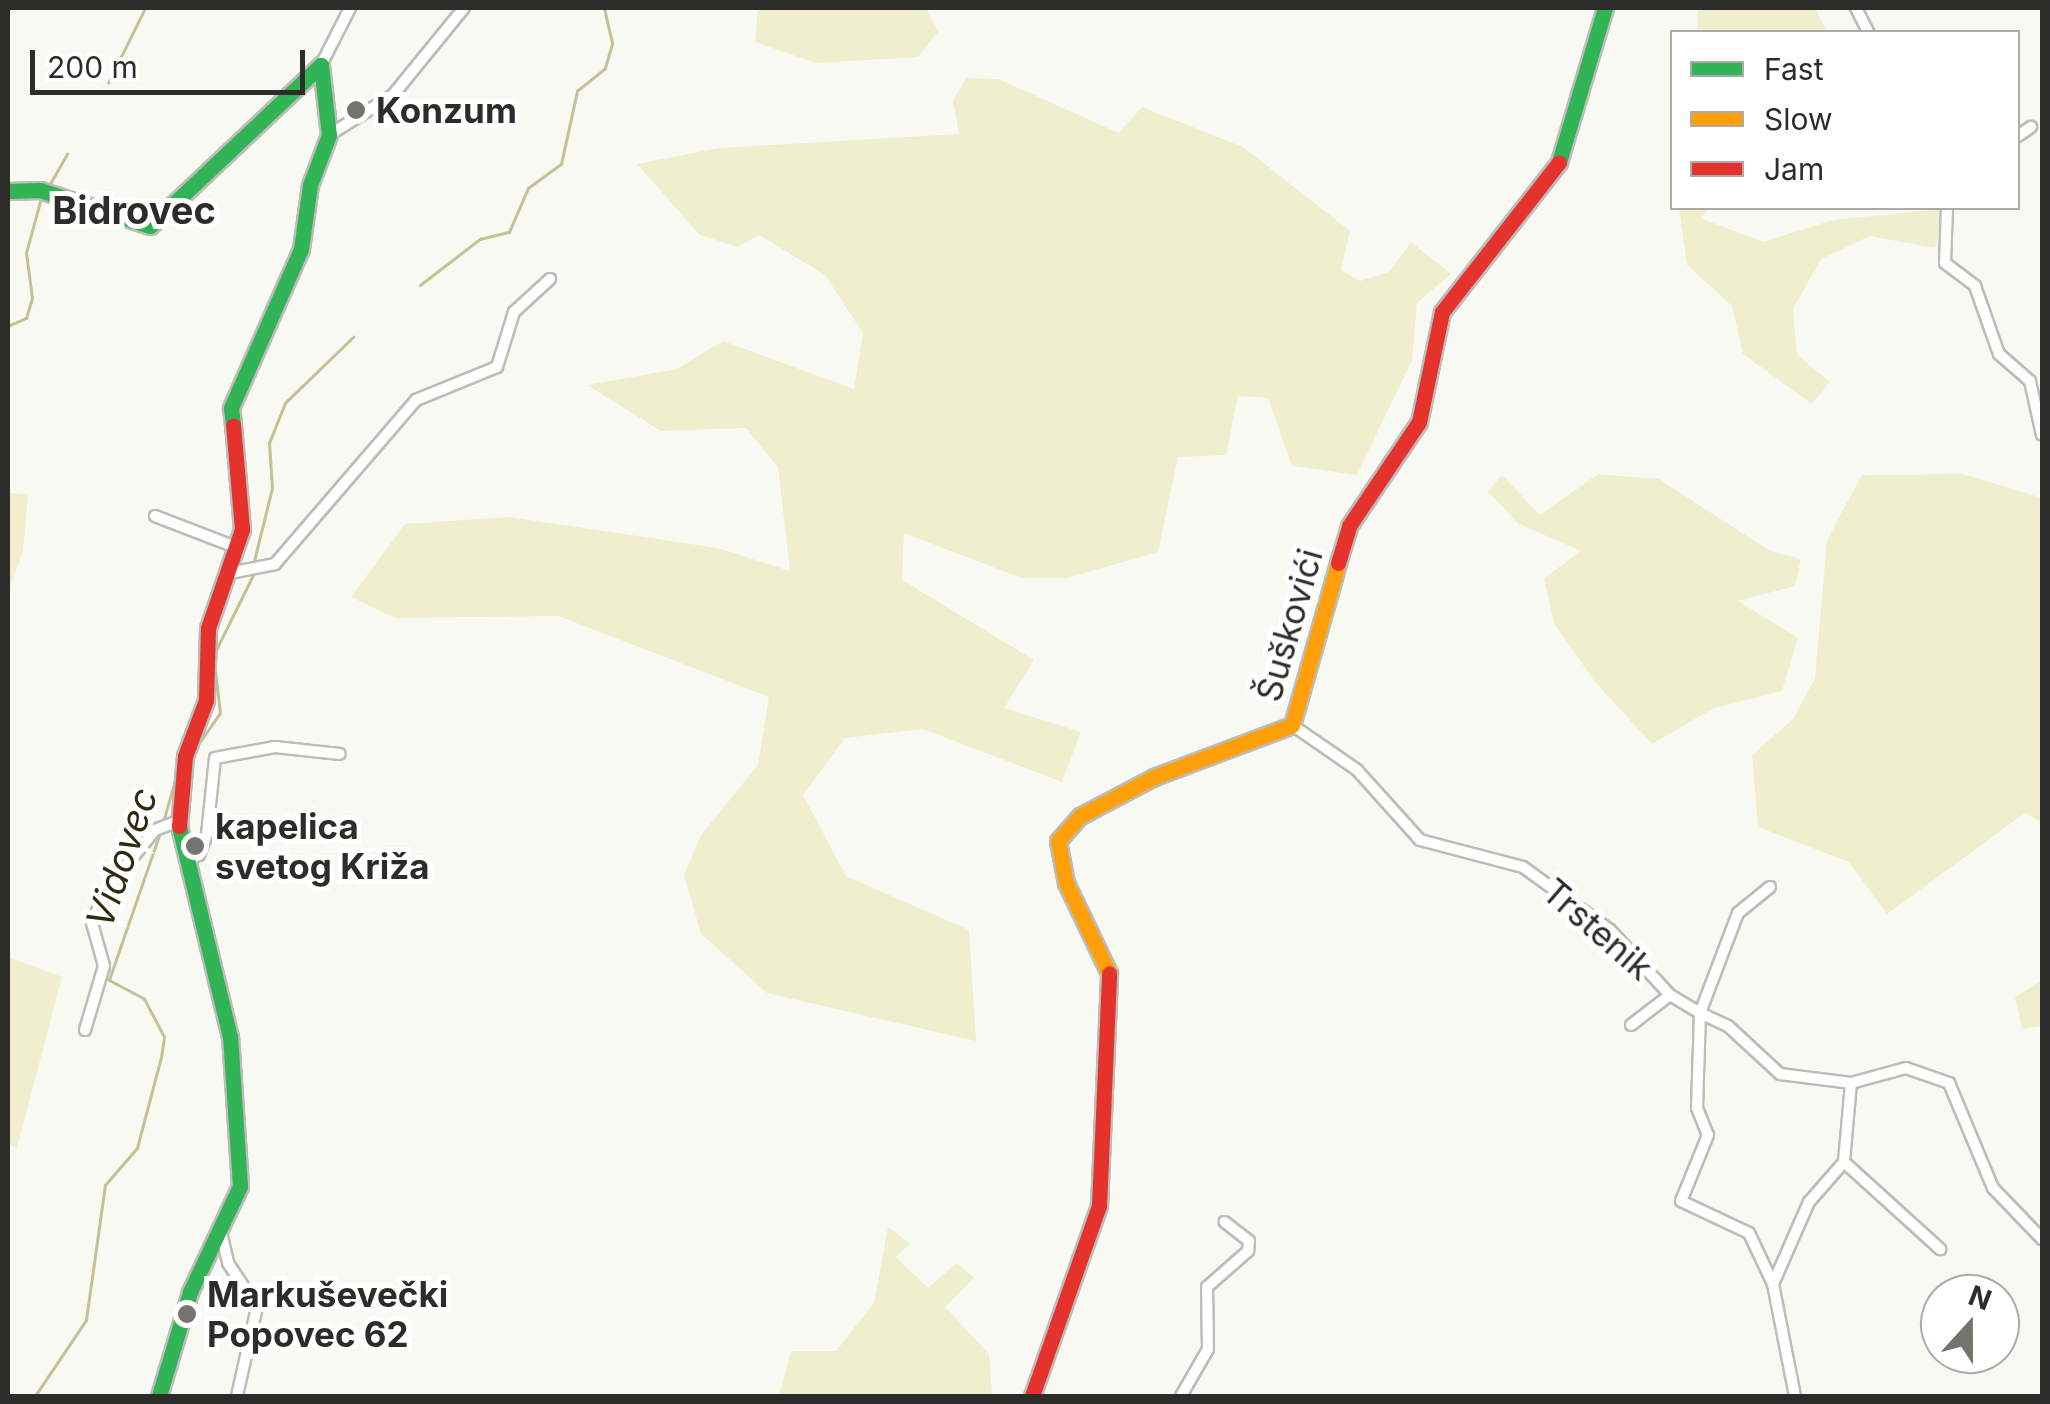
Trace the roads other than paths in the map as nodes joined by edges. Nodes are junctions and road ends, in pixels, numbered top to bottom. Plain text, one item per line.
1 (350, 8) edge
2 (464, 8) edge
3 (1606, 8) edge
4 (321, 65) junction
5 (2030, 126) dead end
6 (2020, 134) edge
7 (329, 135) junction
8 (8, 191) edge
9 (1946, 210) edge
10 (550, 279) dead end
11 (2042, 435) edge
12 (155, 516) dead end
13 (239, 548) junction
14 (230, 573) junction
15 (1292, 725) junction
16 (340, 754) dead end
17 (178, 821) junction
18 (188, 859) junction
19 (1770, 886) dead end
20 (1670, 995) junction
21 (1700, 1013) junction
22 (1631, 1025) dead end
23 (85, 1030) dead end
24 (1851, 1083) junction
25 (1844, 1162) junction
26 (1225, 1222) dead end
27 (221, 1232) junction
28 (2042, 1239) edge
29 (1940, 1250) dead end
30 (1773, 1284) junction
31 (158, 1396) edge
32 (238, 1396) edge
33 (1032, 1396) edge
34 (1181, 1396) edge
35 (1794, 1396) edge

1 - 4 street
2 - 7 street
3 - 15 street, Šuškovići
4 - 7 street
4 - 8 street
5 - 6 street
7 - 13 street
9 - 11 street
10 - 14 street
12 - 13 street
13 - 14 street
14 - 17 street
15 - 20 street, Trstenik
15 - 33 street, Šuškovići
16 - 18 street
17 - 18 street
17 - 23 street
18 - 27 street
19 - 21 street
20 - 21 street, Trstenik
20 - 22 street, Trstenik
21 - 24 street, Trstenik
21 - 30 street
24 - 25 street
24 - 28 street
25 - 29 street
25 - 30 street
26 - 34 street
27 - 31 street
27 - 32 street
30 - 35 street

